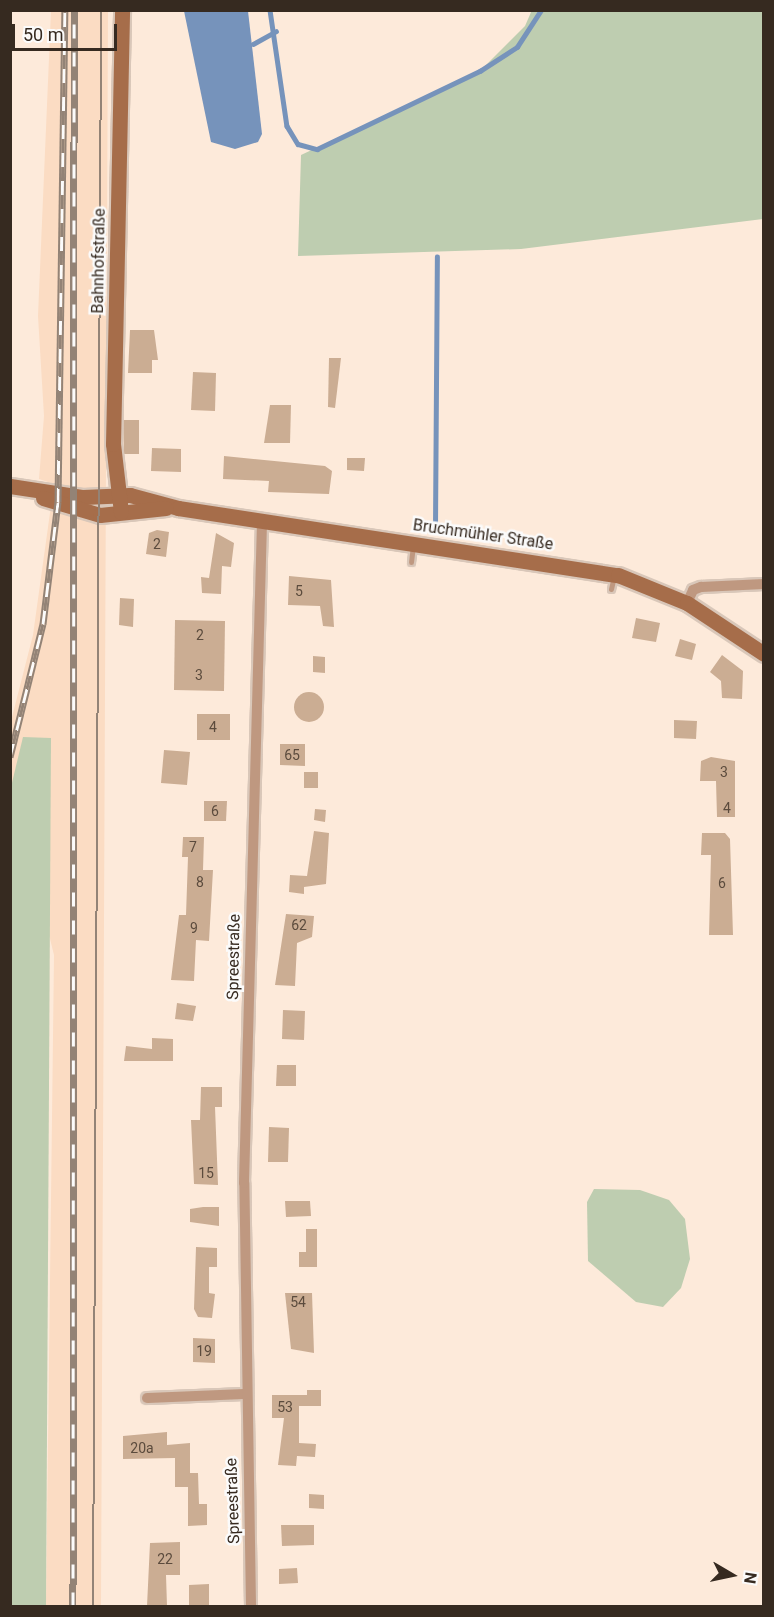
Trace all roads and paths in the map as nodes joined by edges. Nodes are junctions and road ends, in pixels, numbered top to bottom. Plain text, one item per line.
1 (123, 10) edge
2 (10, 487) edge
3 (119, 495) junction
4 (178, 508) junction
5 (121, 512) junction
6 (262, 520) junction
7 (413, 543) junction
8 (411, 562) dead end
9 (764, 584) edge
10 (687, 603) junction
11 (764, 654) edge
12 (245, 1395) junction
13 (147, 1398) dead end
14 (251, 1606) edge

1 - 3 street, Bahnhofstraße
2 - 3 street, Bruchmühler Straße
2 - 5 street, Bruchmühler Straße
3 - 4 street, Bruchmühler Straße
3 - 5 street, Bahnhofstraße
4 - 5 street, Bruchmühler Straße
4 - 6 street, Bruchmühler Straße
6 - 7 street, Bruchmühler Straße
6 - 12 street, Spreestraße
7 - 8 lane
7 - 10 street, Bruchmühler Straße
9 - 10 street
10 - 11 street, Bruchmühler Straße
12 - 13 street
12 - 14 street, Spreestraße

